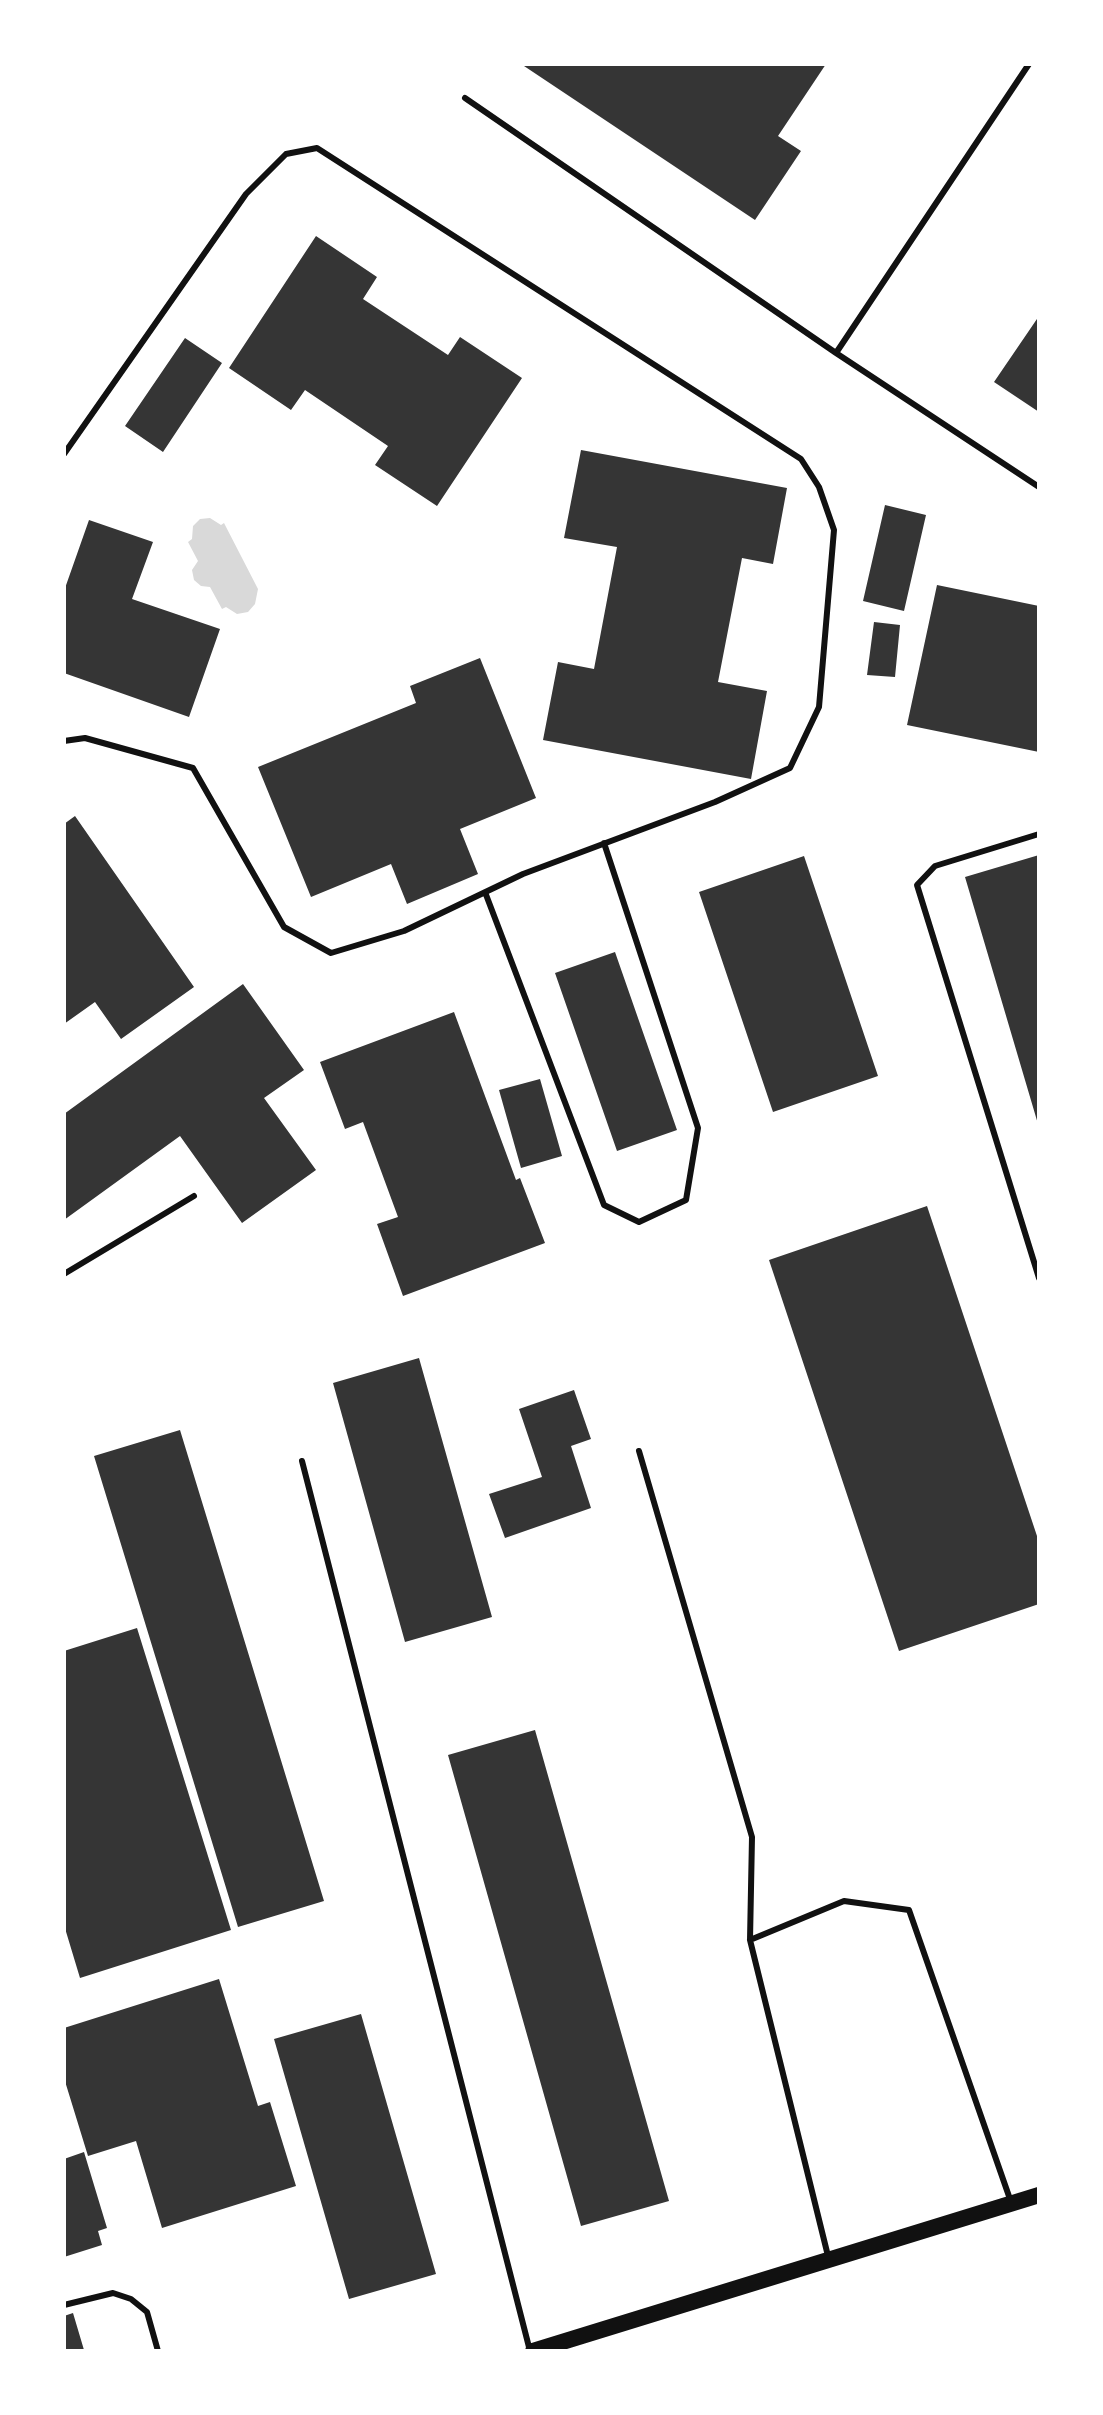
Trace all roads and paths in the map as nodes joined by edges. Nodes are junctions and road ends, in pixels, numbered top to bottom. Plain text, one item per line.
1 (1029, 64) edge
2 (465, 98) dead end
3 (836, 353) junction
4 (64, 454) edge
5 (1039, 487) edge
6 (64, 741) edge
7 (1039, 834) edge
8 (604, 843) junction
9 (485, 892) junction
10 (194, 1196) dead end
11 (64, 1274) edge
12 (1039, 1278) edge
13 (639, 1451) dead end
14 (302, 1461) dead end
15 (750, 1940) junction
16 (1039, 2195) edge
17 (1011, 2204) junction
18 (829, 2260) junction
19 (64, 2305) edge
20 (158, 2351) edge
21 (531, 2351) edge

1 - 3 lane
2 - 3 lane
3 - 5 lane
4 - 8 lane
6 - 9 lane
7 - 12 lane
8 - 9 lane
8 - 9 lane
10 - 11 lane
13 - 15 lane
14 - 21 lane
15 - 17 lane
15 - 18 lane
16 - 17 main road
17 - 18 main road
18 - 21 main road
19 - 20 lane

